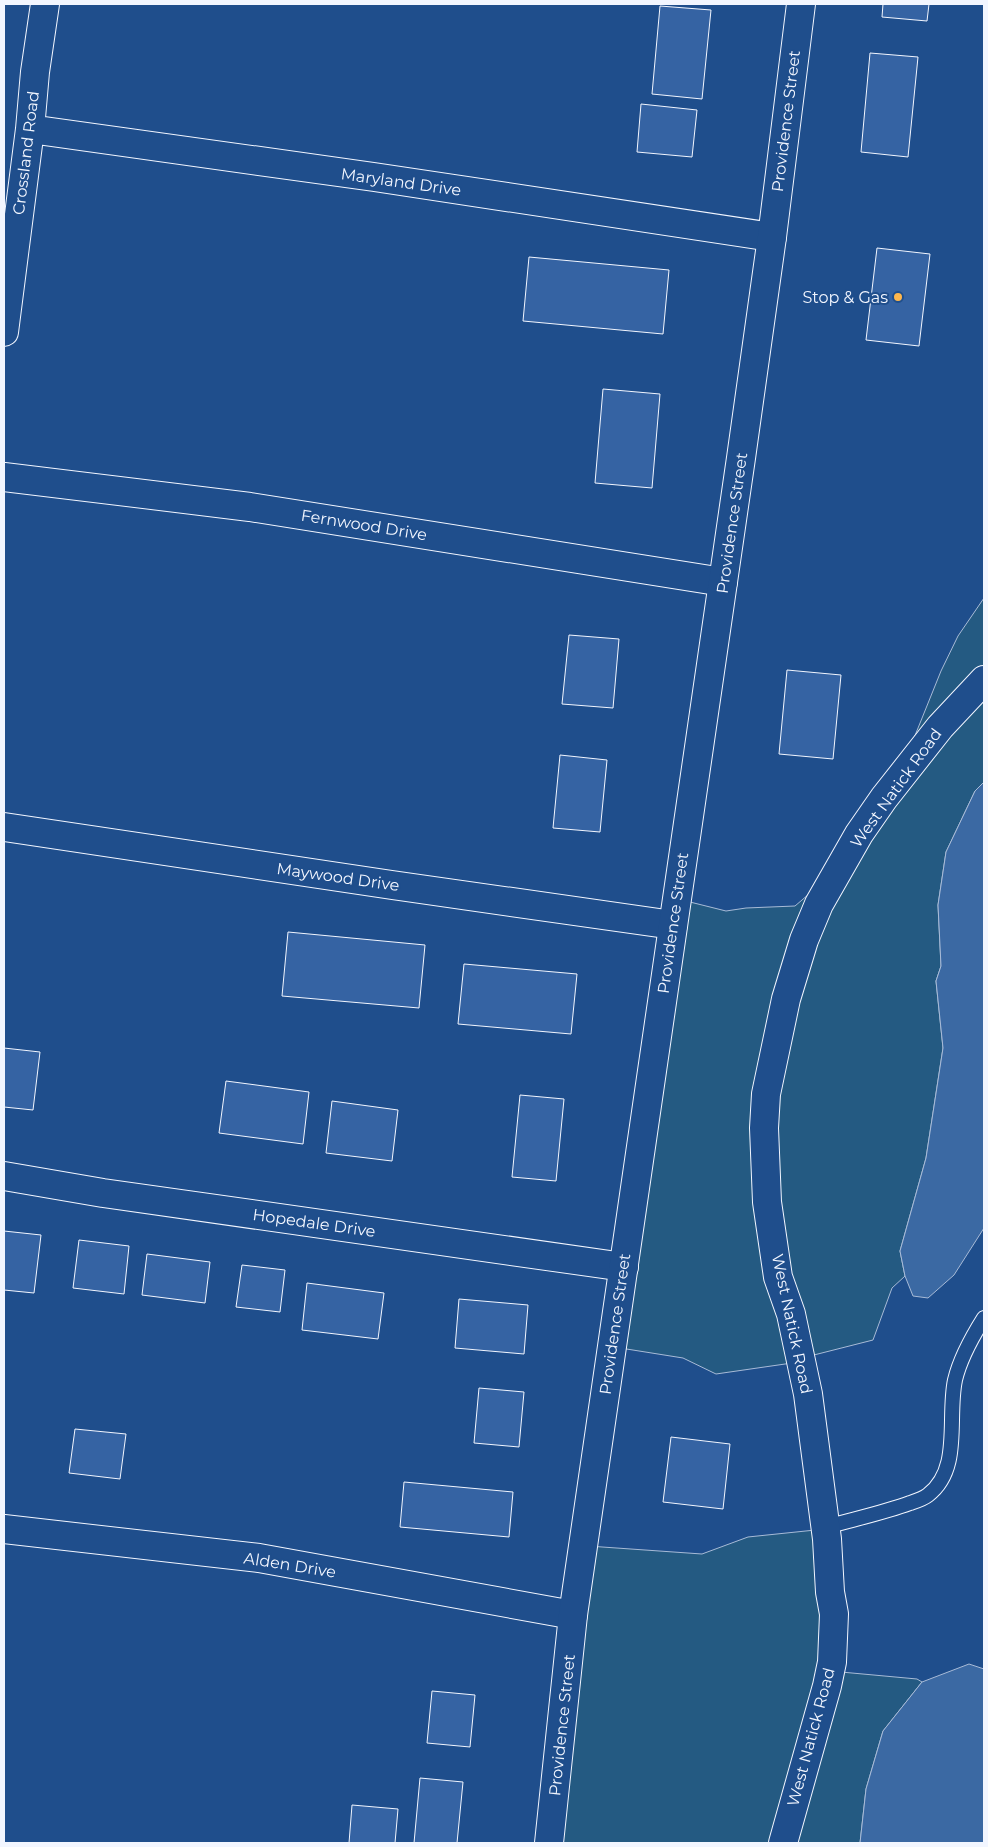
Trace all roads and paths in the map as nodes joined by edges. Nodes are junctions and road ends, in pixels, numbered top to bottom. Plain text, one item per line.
1 (45, 4) edge
2 (801, 4) edge
3 (30, 129) junction
4 (772, 238) junction
5 (4, 332) edge
6 (4, 476) edge
7 (723, 582) junction
8 (984, 680) edge
9 (4, 827) edge
10 (673, 924) junction
11 (4, 1176) edge
12 (624, 1267) junction
13 (984, 1318) edge
14 (826, 1527) junction
15 (4, 1529) edge
16 (573, 1615) junction
17 (549, 1843) edge
18 (783, 1843) edge

1 - 3 street, Crossland Road
2 - 4 street, Providence Street
3 - 4 street, Maryland Drive
3 - 5 street, Crossland Road
4 - 7 street, Providence Street
6 - 7 street, Fernwood Drive
7 - 10 street, Providence Street
8 - 14 street, West Natick Road
9 - 10 street, Maywood Drive
10 - 12 street, Providence Street
11 - 12 street, Hopedale Drive
12 - 16 street, Providence Street
13 - 14 lane
14 - 18 street, West Natick Road
15 - 16 street, Alden Drive
16 - 17 street, Providence Street

